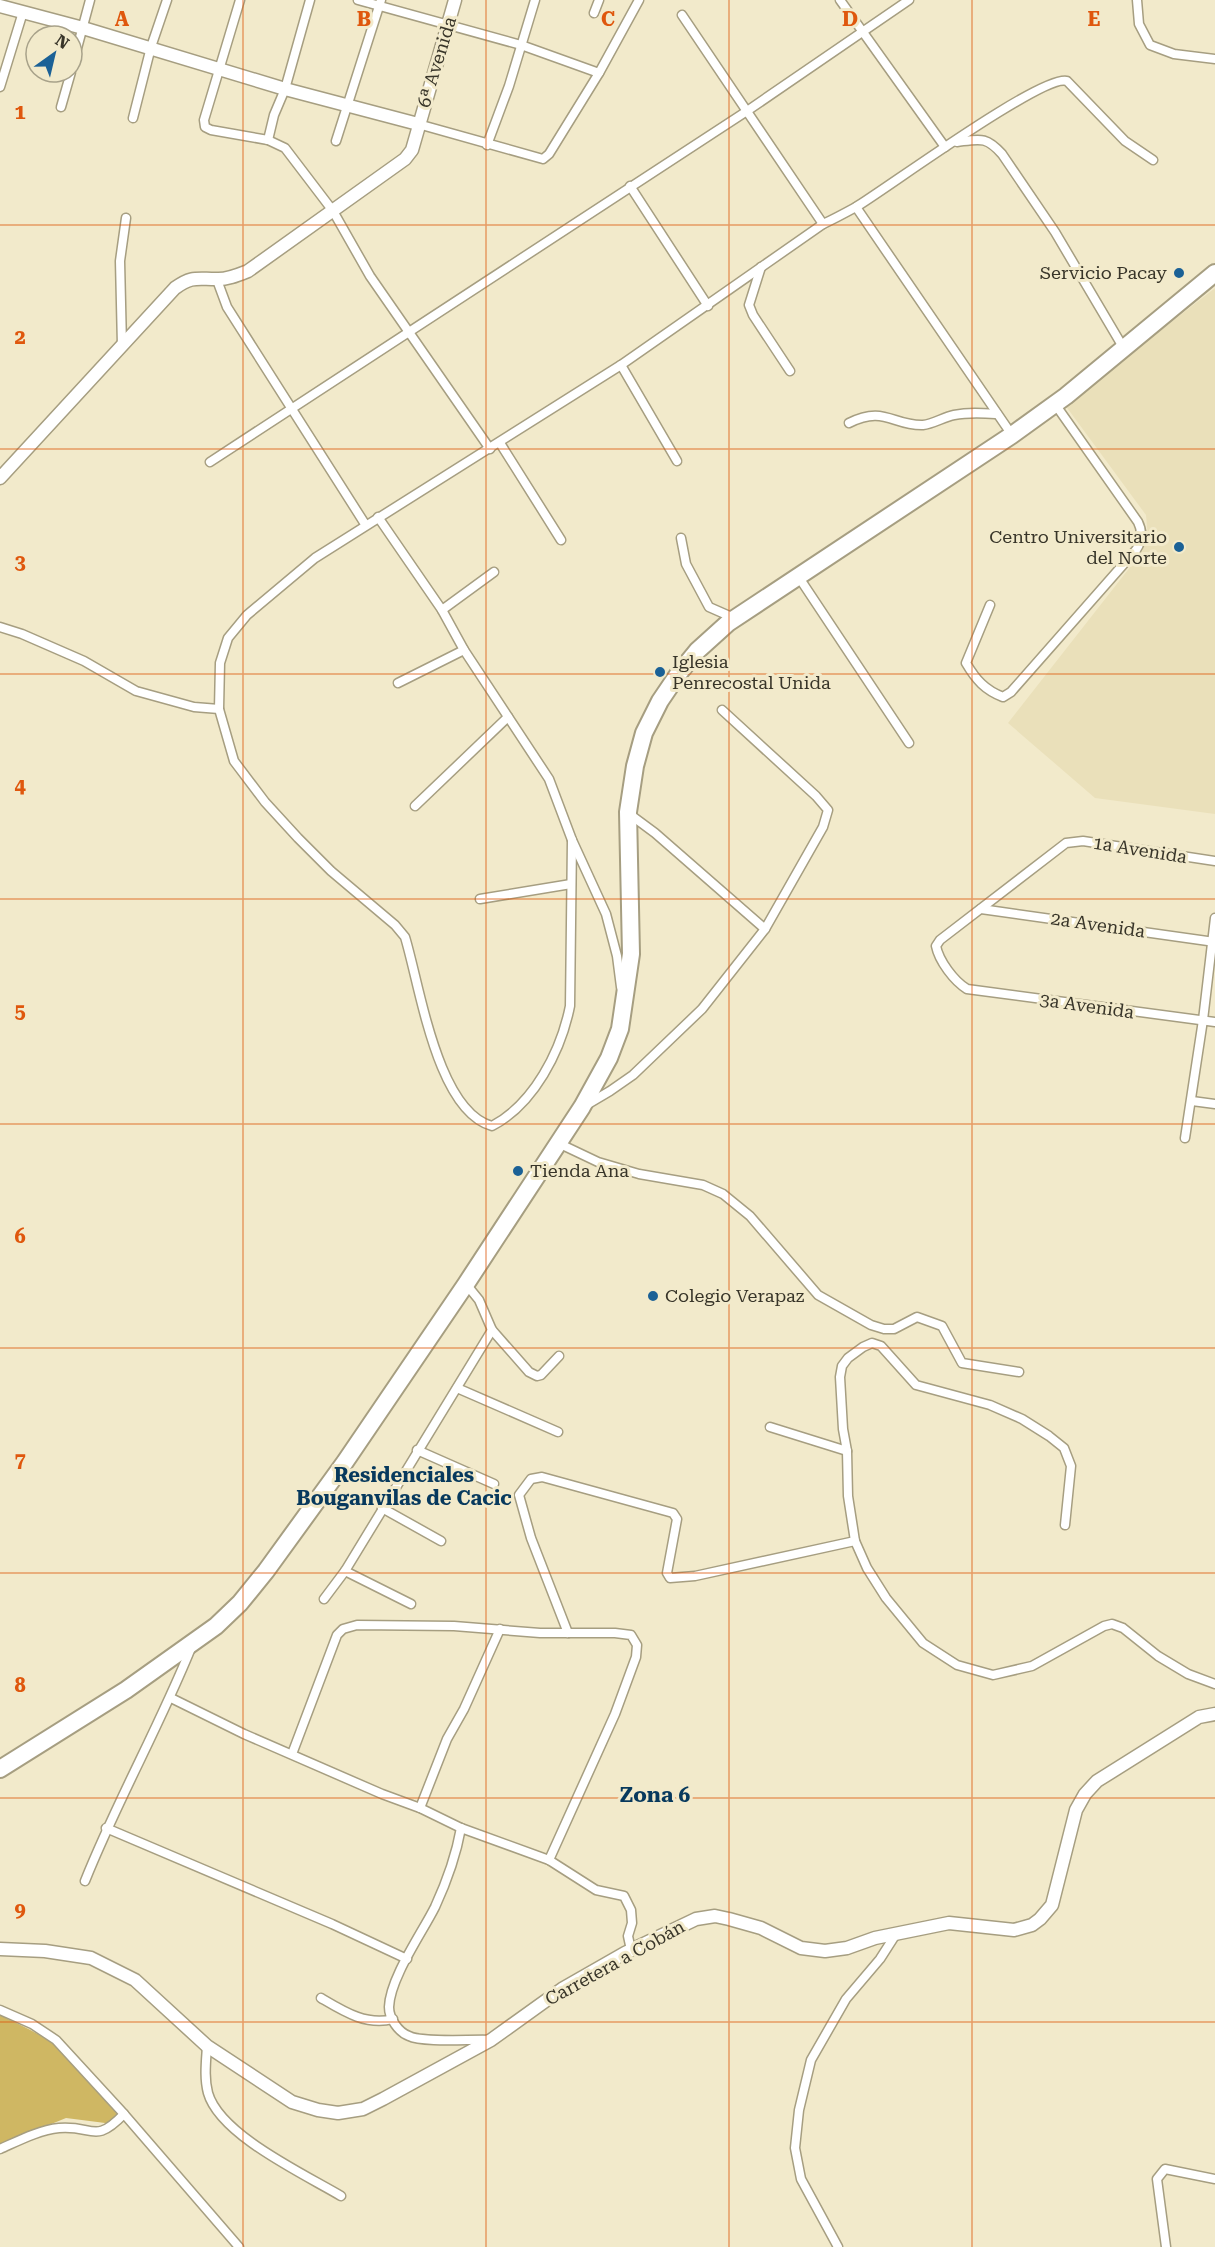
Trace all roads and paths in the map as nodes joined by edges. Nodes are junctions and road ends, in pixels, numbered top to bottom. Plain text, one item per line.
1 (90, 0) edge
2 (167, 0) edge
3 (240, 0) edge
4 (310, 0) edge
5 (358, 0) edge
6 (455, 0) edge
7 (535, 0) edge
8 (599, 0) edge
9 (639, 0) edge
10 (840, 0) edge
11 (909, 0) edge
12 (1137, 0) edge
13 (380, 3) edge
14 (0, 6) edge
15 (23, 12) junction
16 (594, 13) dead end
17 (682, 15) dead end
18 (68, 24) edge
19 (84, 24) edge
20 (448, 24) junction
21 (84, 28) edge
22 (862, 32) junction
23 (521, 45) junction
24 (151, 48) junction
25 (1215, 59) edge
26 (220, 68) junction
27 (599, 74) junction
28 (68, 84) edge
29 (0, 87) edge
30 (285, 89) junction
31 (349, 105) junction
32 (61, 107) dead end
33 (747, 111) junction
34 (133, 118) dead end
35 (418, 124) junction
36 (268, 140) junction
37 (336, 141) dead end
38 (487, 144) junction
39 (949, 145) junction
40 (1153, 160) dead end
41 (630, 186) junction
42 (856, 207) junction
43 (333, 211) junction
44 (126, 218) dead end
45 (823, 224) junction
46 (761, 267) junction
47 (1215, 273) edge
48 (217, 280) junction
49 (708, 306) junction
50 (408, 331) junction
51 (122, 346) junction
52 (1123, 347) junction
53 (621, 365) junction
54 (790, 371) dead end
55 (1055, 404) junction
56 (291, 408) junction
57 (997, 414) junction
58 (849, 423) dead end
59 (1012, 435) junction
60 (500, 443) junction
61 (490, 449) junction
62 (677, 461) dead end
63 (210, 462) dead end
64 (0, 478) edge
65 (378, 517) junction
66 (365, 525) junction
67 (681, 538) dead end
68 (561, 540) dead end
69 (494, 572) dead end
70 (798, 576) junction
71 (990, 605) dead end
72 (442, 610) junction
73 (734, 619) junction
74 (0, 627) edge
75 (464, 650) junction
76 (398, 683) dead end
77 (219, 709) junction
78 (722, 710) dead end
79 (508, 717) junction
80 (909, 743) dead end
81 (414, 806) dead end
82 (628, 812) junction
83 (572, 840) junction
84 (1215, 861) edge
85 (571, 884) junction
86 (480, 899) dead end
87 (981, 909) junction
88 (1215, 918) edge
89 (765, 929) junction
90 (1213, 942) edge
91 (622, 1004) junction
92 (1203, 1020) junction
93 (1215, 1022) edge
94 (1192, 1101) junction
95 (1215, 1104) edge
96 (582, 1107) junction
97 (1185, 1138) dead end
98 (558, 1143) junction
99 (466, 1284) junction
100 (492, 1330) junction
101 (559, 1356) dead end
102 (1018, 1372) dead end
103 (457, 1388) junction
104 (770, 1427) dead end
105 (558, 1432) dead end
106 (417, 1450) junction
107 (847, 1451) junction
108 (494, 1484) dead end
109 (382, 1508) junction
110 (1065, 1525) dead end
111 (441, 1541) dead end
112 (855, 1541) junction
113 (345, 1571) junction
114 (324, 1599) dead end
115 (411, 1604) dead end
116 (500, 1629) junction
117 (568, 1633) junction
118 (192, 1645) junction
119 (1215, 1684) edge
120 (171, 1698) junction
121 (1215, 1714) edge
122 (292, 1754) junction
123 (0, 1768) edge
124 (420, 1808) junction
125 (106, 1828) junction
126 (461, 1828) junction
127 (549, 1860) junction
128 (85, 1881) dead end
129 (896, 1933) junction
130 (0, 1949) edge
131 (631, 1950) junction
132 (407, 1959) junction
133 (321, 1998) dead end
134 (0, 2010) edge
135 (393, 2019) junction
136 (491, 2040) junction
137 (207, 2046) junction
138 (124, 2114) junction
139 (0, 2149) edge
140 (1215, 2179) edge
141 (341, 2196) dead end
142 (239, 2247) edge
143 (838, 2247) edge
144 (1166, 2247) edge

1 - 19 street
2 - 24 street
3 - 26 street
4 - 30 street
5 - 13 street
6 - 20 street, 6ª Avenida
7 - 23 street
8 - 16 street
9 - 27 street
10 - 22 street
11 - 22 street
12 - 25 street
13 - 20 street
13 - 31 street
14 - 15 street
15 - 18 street
15 - 29 street
17 - 33 street
20 - 23 street
20 - 35 street, 6ª Avenida
21 - 24 street
22 - 33 street
22 - 39 street
23 - 27 street
23 - 38 street
24 - 26 street
24 - 34 street
26 - 30 street
26 - 36 street
27 - 38 street
28 - 32 street
30 - 31 street
30 - 36 street
31 - 35 street
31 - 37 street
33 - 41 street
33 - 45 street
35 - 38 street
35 - 43 street, 6ª Avenida
36 - 43 street
39 - 40 street
39 - 42 street
39 - 52 street
41 - 49 street
41 - 50 street
42 - 45 street
42 - 57 street
43 - 48 street, 6ª Avenida
43 - 50 street
44 - 51 street
45 - 46 street
46 - 49 street
46 - 54 street
47 - 52 highway
48 - 51 street, 6ª Avenida
48 - 56 street
49 - 53 street
50 - 56 street
50 - 61 street
51 - 64 street, 6ª Avenida
52 - 55 highway
53 - 60 street
53 - 62 street
55 - 59 highway
55 - 71 street
56 - 63 street
56 - 66 street
57 - 58 street
57 - 59 street
59 - 70 highway
60 - 61 street
60 - 68 street
61 - 65 street
65 - 66 street
65 - 72 street
66 - 77 street
67 - 73 street
69 - 72 street
70 - 73 highway
70 - 80 street
72 - 75 street
73 - 82 highway
74 - 77 street
75 - 76 street
75 - 79 street
77 - 85 street
78 - 89 street
79 - 81 street
79 - 83 street
82 - 89 street
82 - 91 highway
83 - 85 street
83 - 91 street
84 - 87 street, 1a Avenida
85 - 86 street
87 - 90 street, 2a Avenida
87 - 92 street, 3a Avenida
88 - 90 street
89 - 96 street
90 - 92 street
91 - 96 highway
92 - 93 street, 3a Avenida
92 - 94 street
94 - 95 street
94 - 97 street
96 - 98 highway
98 - 99 highway
98 - 102 street
99 - 100 street
99 - 118 highway
100 - 101 street
100 - 103 street
103 - 105 street
103 - 106 street
104 - 107 street
106 - 108 street
106 - 109 street
107 - 110 street
107 - 112 street
109 - 111 street
109 - 113 street
112 - 117 street
112 - 119 street
113 - 114 street
113 - 115 street
116 - 117 street
116 - 122 street
116 - 124 street
117 - 127 street
118 - 120 street
118 - 123 highway
120 - 122 street
120 - 125 street
121 - 129 street, Carretera a Cobán
122 - 124 street
124 - 126 street
125 - 128 street
125 - 132 street
126 - 127 street
126 - 132 street
127 - 131 street
129 - 131 street, Carretera a Cobán
129 - 143 street
130 - 137 street, Carretera a Cobán
131 - 136 street, Carretera a Cobán
132 - 135 street
133 - 135 street
134 - 138 street
135 - 136 street
136 - 137 street, Carretera a Cobán
137 - 141 street
138 - 139 street
138 - 142 street
140 - 144 street

